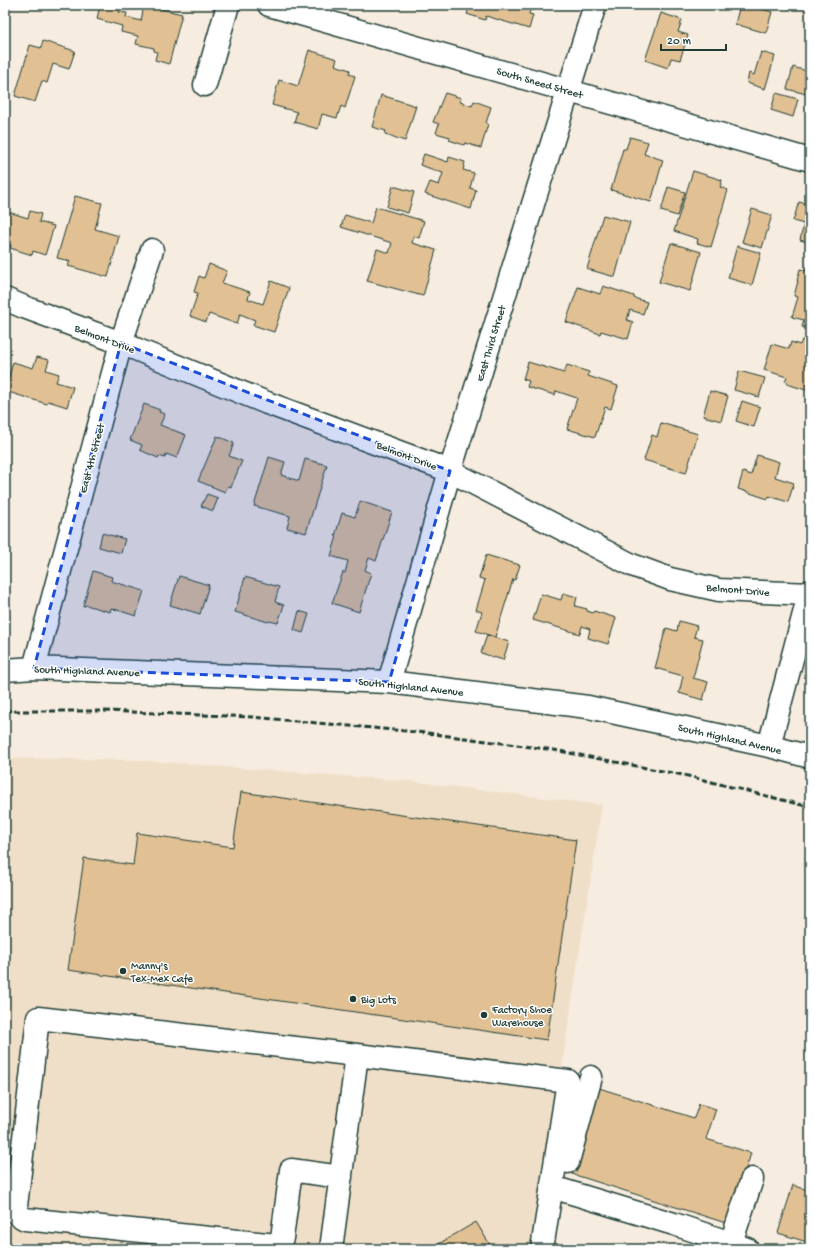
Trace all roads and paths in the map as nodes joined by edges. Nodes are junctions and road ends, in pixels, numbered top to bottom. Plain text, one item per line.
1 (228, 5) edge
2 (269, 5) edge
3 (594, 5) edge
4 (205, 85) dead end
5 (568, 90) junction
6 (810, 160) edge
7 (152, 250) dead end
8 (5, 299) edge
9 (121, 343) junction
10 (450, 471) junction
11 (810, 593) edge
12 (34, 668) junction
13 (5, 670) edge
14 (389, 682) junction
15 (769, 746) junction
16 (810, 757) edge
17 (357, 1055) junction
18 (591, 1077) dead end
19 (341, 1177) junction
20 (752, 1180) dead end
21 (556, 1189) junction
22 (197, 1243) edge
23 (736, 1247) edge
24 (331, 1249) edge
25 (542, 1249) edge

1 - 4 street
2 - 5 street, South Sneed Street
3 - 5 street, East Third Street
5 - 6 street, South Sneed Street
5 - 10 street, East Third Street
7 - 9 street, East 4th Street
8 - 9 street, Belmont Drive
9 - 10 street, Belmont Drive
9 - 12 street, East 4th Street
10 - 11 street, Belmont Drive
10 - 14 street, East Third Street
11 - 15 street
12 - 13 street, South Highland Avenue
12 - 14 street, South Highland Avenue
14 - 15 street, South Highland Avenue
15 - 16 street, South Highland Avenue
17 - 19 street
17 - 21 street
17 - 22 street
18 - 21 street
19 - 22 street
19 - 24 street
20 - 23 street
21 - 23 street
21 - 25 street

